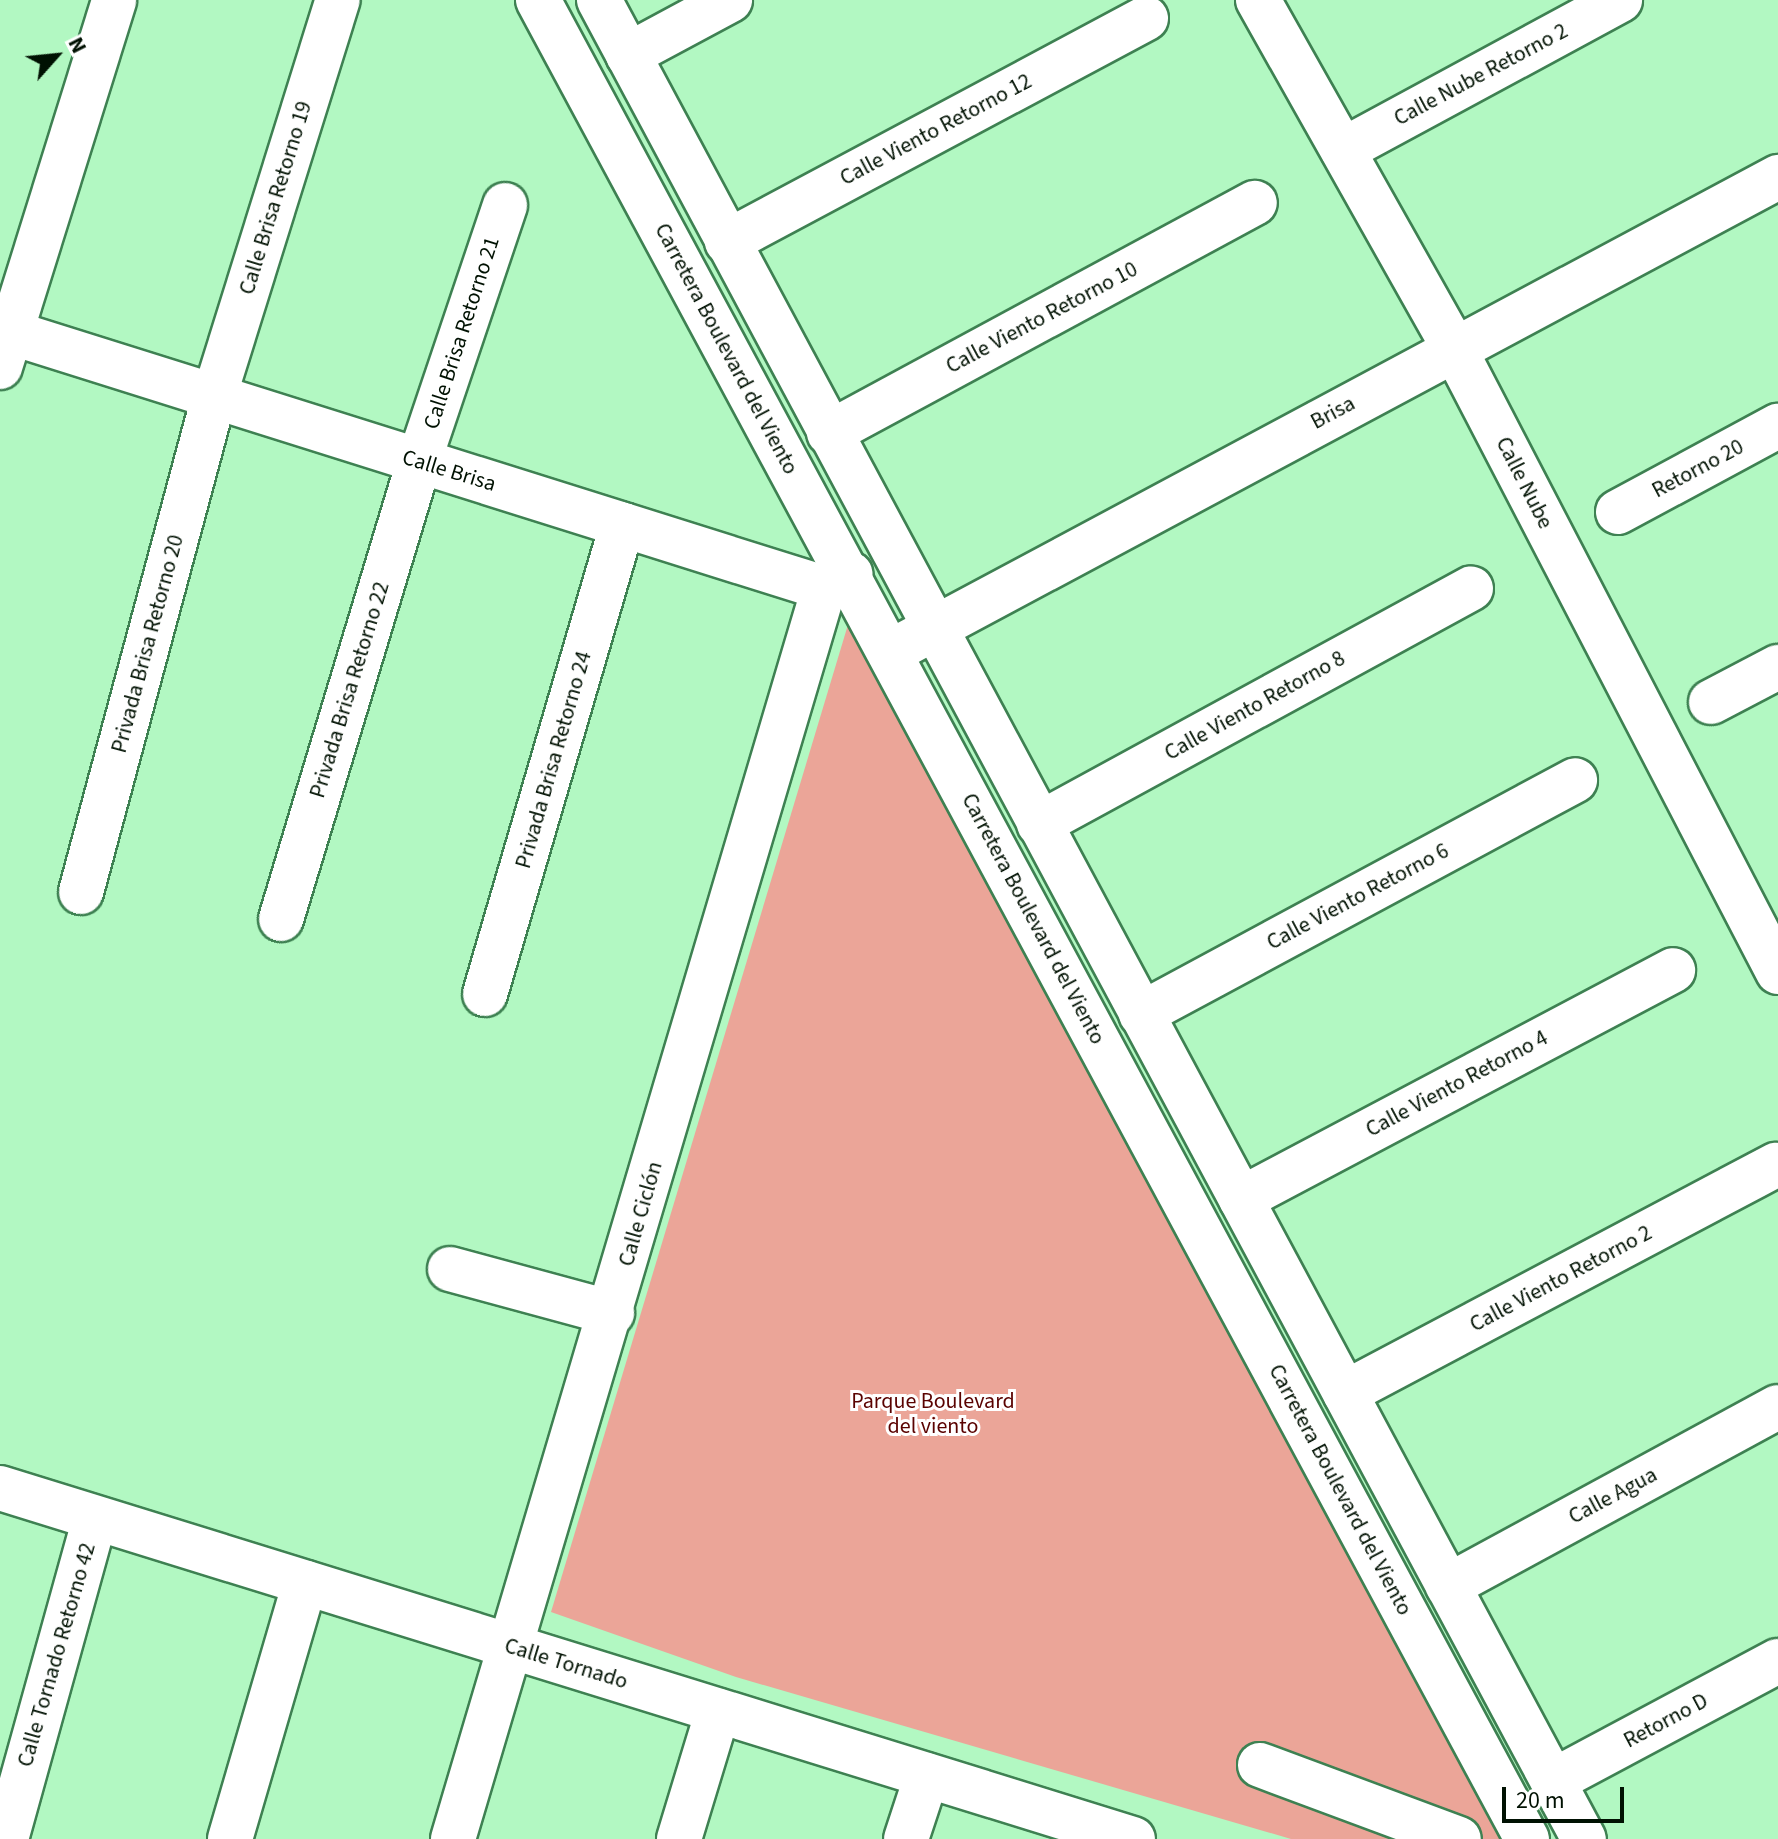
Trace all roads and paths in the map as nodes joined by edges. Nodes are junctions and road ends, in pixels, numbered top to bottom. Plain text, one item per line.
1 (114, 0) edge
2 (338, 0) edge
3 (599, 0) edge
4 (730, 0) edge
5 (1258, 0) edge
6 (1620, 0) edge
7 (540, 1) edge
8 (1146, 18) dead end
9 (628, 55) junction
10 (1343, 150) junction
11 (1778, 177) edge
12 (1255, 203) dead end
13 (505, 205) dead end
14 (727, 242) junction
15 (3, 343) edge
16 (1454, 348) junction
17 (214, 397) junction
18 (1778, 426) edge
19 (829, 433) junction
20 (419, 461) junction
21 (1618, 512) dead end
22 (622, 525) junction
23 (892, 551) junction
24 (836, 582) junction
25 (1471, 588) dead end
26 (934, 629) junction
27 (889, 652) junction
28 (1778, 667) edge
29 (1711, 702) dead end
30 (1575, 780) dead end
31 (1039, 824) junction
32 (81, 892) dead end
33 (281, 919) dead end
34 (1673, 970) dead end
35 (1778, 972) edge
36 (485, 994) dead end
37 (1141, 1014) junction
38 (1776, 1165) edge
39 (1241, 1199) junction
40 (450, 1269) dead end
41 (612, 1313) junction
42 (1345, 1393) junction
43 (1778, 1407) edge
44 (0, 1488) edge
45 (95, 1518) junction
46 (305, 1583) junction
47 (1448, 1586) junction
48 (514, 1648) junction
49 (1778, 1661) edge
50 (718, 1711) junction
51 (1260, 1765) dead end
52 (927, 1775) junction
53 (1553, 1781) junction
54 (6, 1839) edge
55 (230, 1839) edge
56 (453, 1839) edge
57 (679, 1839) edge
58 (906, 1839) edge
59 (1131, 1839) edge
60 (1459, 1839) edge
61 (1527, 1839) edge
62 (1584, 1839) edge

1 - 15 street
2 - 17 street, Calle Brisa Retorno 19
3 - 9 street
4 - 9 street
5 - 10 street, Calle Nube
6 - 10 street, Calle Nube Retorno 2
7 - 24 street, Carretera Boulevard del Viento
8 - 14 street, Calle Viento Retorno 12
9 - 14 street
10 - 16 street, Calle Nube
11 - 16 street, Brisa
12 - 19 street, Calle Viento Retorno 10
13 - 20 street, Calle Brisa Retorno 21
14 - 19 street
15 - 17 street, Calle Brisa
16 - 26 street, Brisa
16 - 35 street, Calle Nube
17 - 20 street, Calle Brisa
17 - 32 street, Privada Brisa Retorno 20
18 - 21 street, Retorno 20
19 - 23 street
20 - 22 street, Calle Brisa
20 - 33 street, Privada Brisa Retorno 22
22 - 24 street, Calle Brisa
22 - 36 street, Privada Brisa Retorno 24
23 - 24 street
23 - 26 street
24 - 27 street, Carretera Boulevard del Viento
24 - 41 street, Calle Ciclón
25 - 31 street, Calle Viento Retorno 8
26 - 27 street, Brisa
26 - 31 street
27 - 61 street, Carretera Boulevard del Viento
28 - 29 street
30 - 37 street, Calle Viento Retorno 6
31 - 37 street
34 - 39 street, Calle Viento Retorno 4
37 - 39 street
38 - 42 street, Calle Viento Retorno 2
39 - 42 street
40 - 41 street
41 - 48 street, Calle Ciclón
42 - 47 street
43 - 47 street, Calle Agua
44 - 45 street, Calle Tornado
45 - 46 street, Calle Tornado
45 - 54 street, Calle Tornado Retorno 42
46 - 48 street, Calle Tornado
46 - 55 street
47 - 53 street
48 - 50 street, Calle Tornado
48 - 56 street, Calle Ciclón
49 - 53 street, Retorno D
50 - 52 street, Calle Tornado
50 - 57 street
51 - 60 street
52 - 58 street
52 - 59 street, Calle Tornado
53 - 62 street

